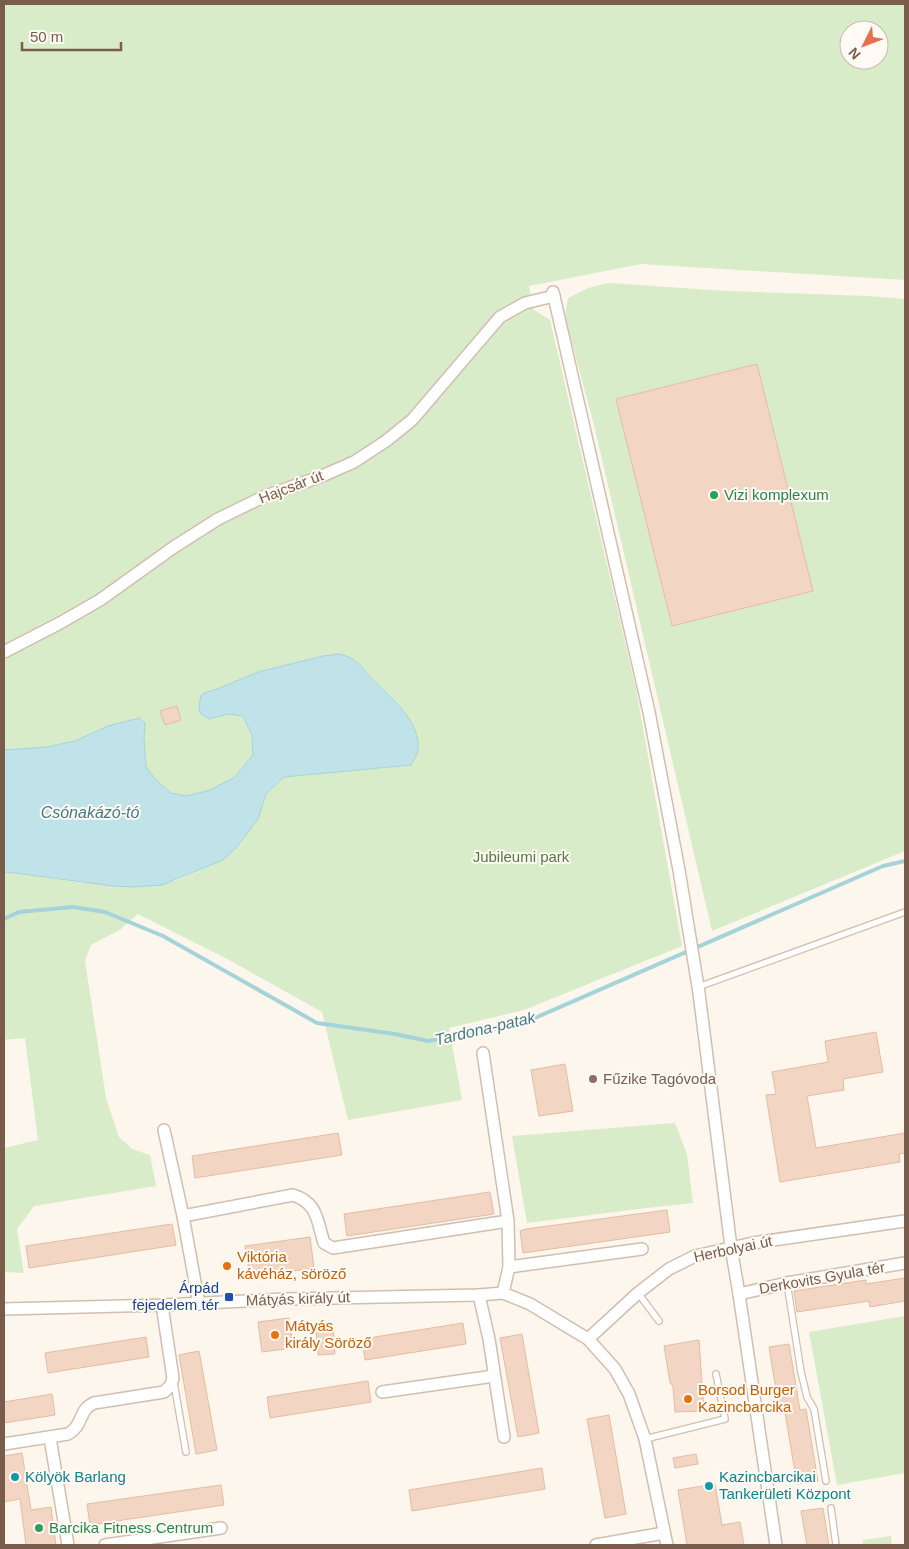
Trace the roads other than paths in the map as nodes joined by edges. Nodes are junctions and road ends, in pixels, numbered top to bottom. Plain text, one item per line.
1 (553, 294) joint
2 (4, 652) edge
3 (905, 912) edge
4 (698, 987) junction
5 (483, 1053) dead end
6 (164, 1130) dead end
7 (183, 1216) junction
8 (508, 1221) junction
9 (905, 1221) edge
10 (731, 1247) junction
11 (642, 1249) dead end
12 (905, 1263) edge
13 (509, 1267) junction
14 (787, 1283) junction
15 (638, 1292) junction
16 (503, 1293) junction
17 (739, 1294) junction
18 (479, 1295) junction
19 (199, 1304) junction
20 (162, 1305) junction
21 (4, 1308) edge
22 (659, 1321) dead end
23 (588, 1339) junction
24 (716, 1374) dead end
25 (494, 1376) junction
26 (173, 1378) junction
27 (382, 1392) dead end
28 (504, 1437) dead end
29 (50, 1438) junction
30 (645, 1439) junction
31 (4, 1444) edge
32 (186, 1452) dead end
33 (826, 1482) dead end
34 (831, 1508) dead end
35 (221, 1528) dead end
36 (664, 1533) junction
37 (68, 1545) edge
38 (104, 1545) edge
39 (596, 1545) edge
40 (667, 1545) edge
41 (776, 1545) edge
42 (836, 1545) edge

1 - 2 street, Hajcsár út
1 - 4 street, Derkovits Gyula tér
3 - 4 lane
4 - 10 street, Derkovits Gyula tér
5 - 8 street
6 - 7 street
7 - 8 street
7 - 19 street
8 - 13 street
9 - 10 street, Herbolyai út
10 - 15 street, Herbolyai út
10 - 17 street, Derkovits Gyula tér
11 - 13 street
12 - 14 street, Derkovits Gyula tér
13 - 16 street
14 - 17 street, Derkovits Gyula tér
14 - 33 lane
15 - 22 lane
15 - 23 street, Herbolyai út
16 - 18 street, Mátyás király út
16 - 23 street, Mátyás király út
17 - 41 street, Derkovits Gyula tér
18 - 19 street, Mátyás király út
18 - 25 street
19 - 20 street, Mátyás király út
20 - 21 street, Mátyás király út
20 - 26 street
23 - 30 street, Mátyás király út
24 - 30 lane
25 - 27 street
25 - 28 street
26 - 29 street
26 - 32 lane
29 - 31 street
29 - 37 street
30 - 36 street, Mátyás király út
34 - 42 lane
35 - 38 street
36 - 39 street
36 - 40 street, Mátyás király út

